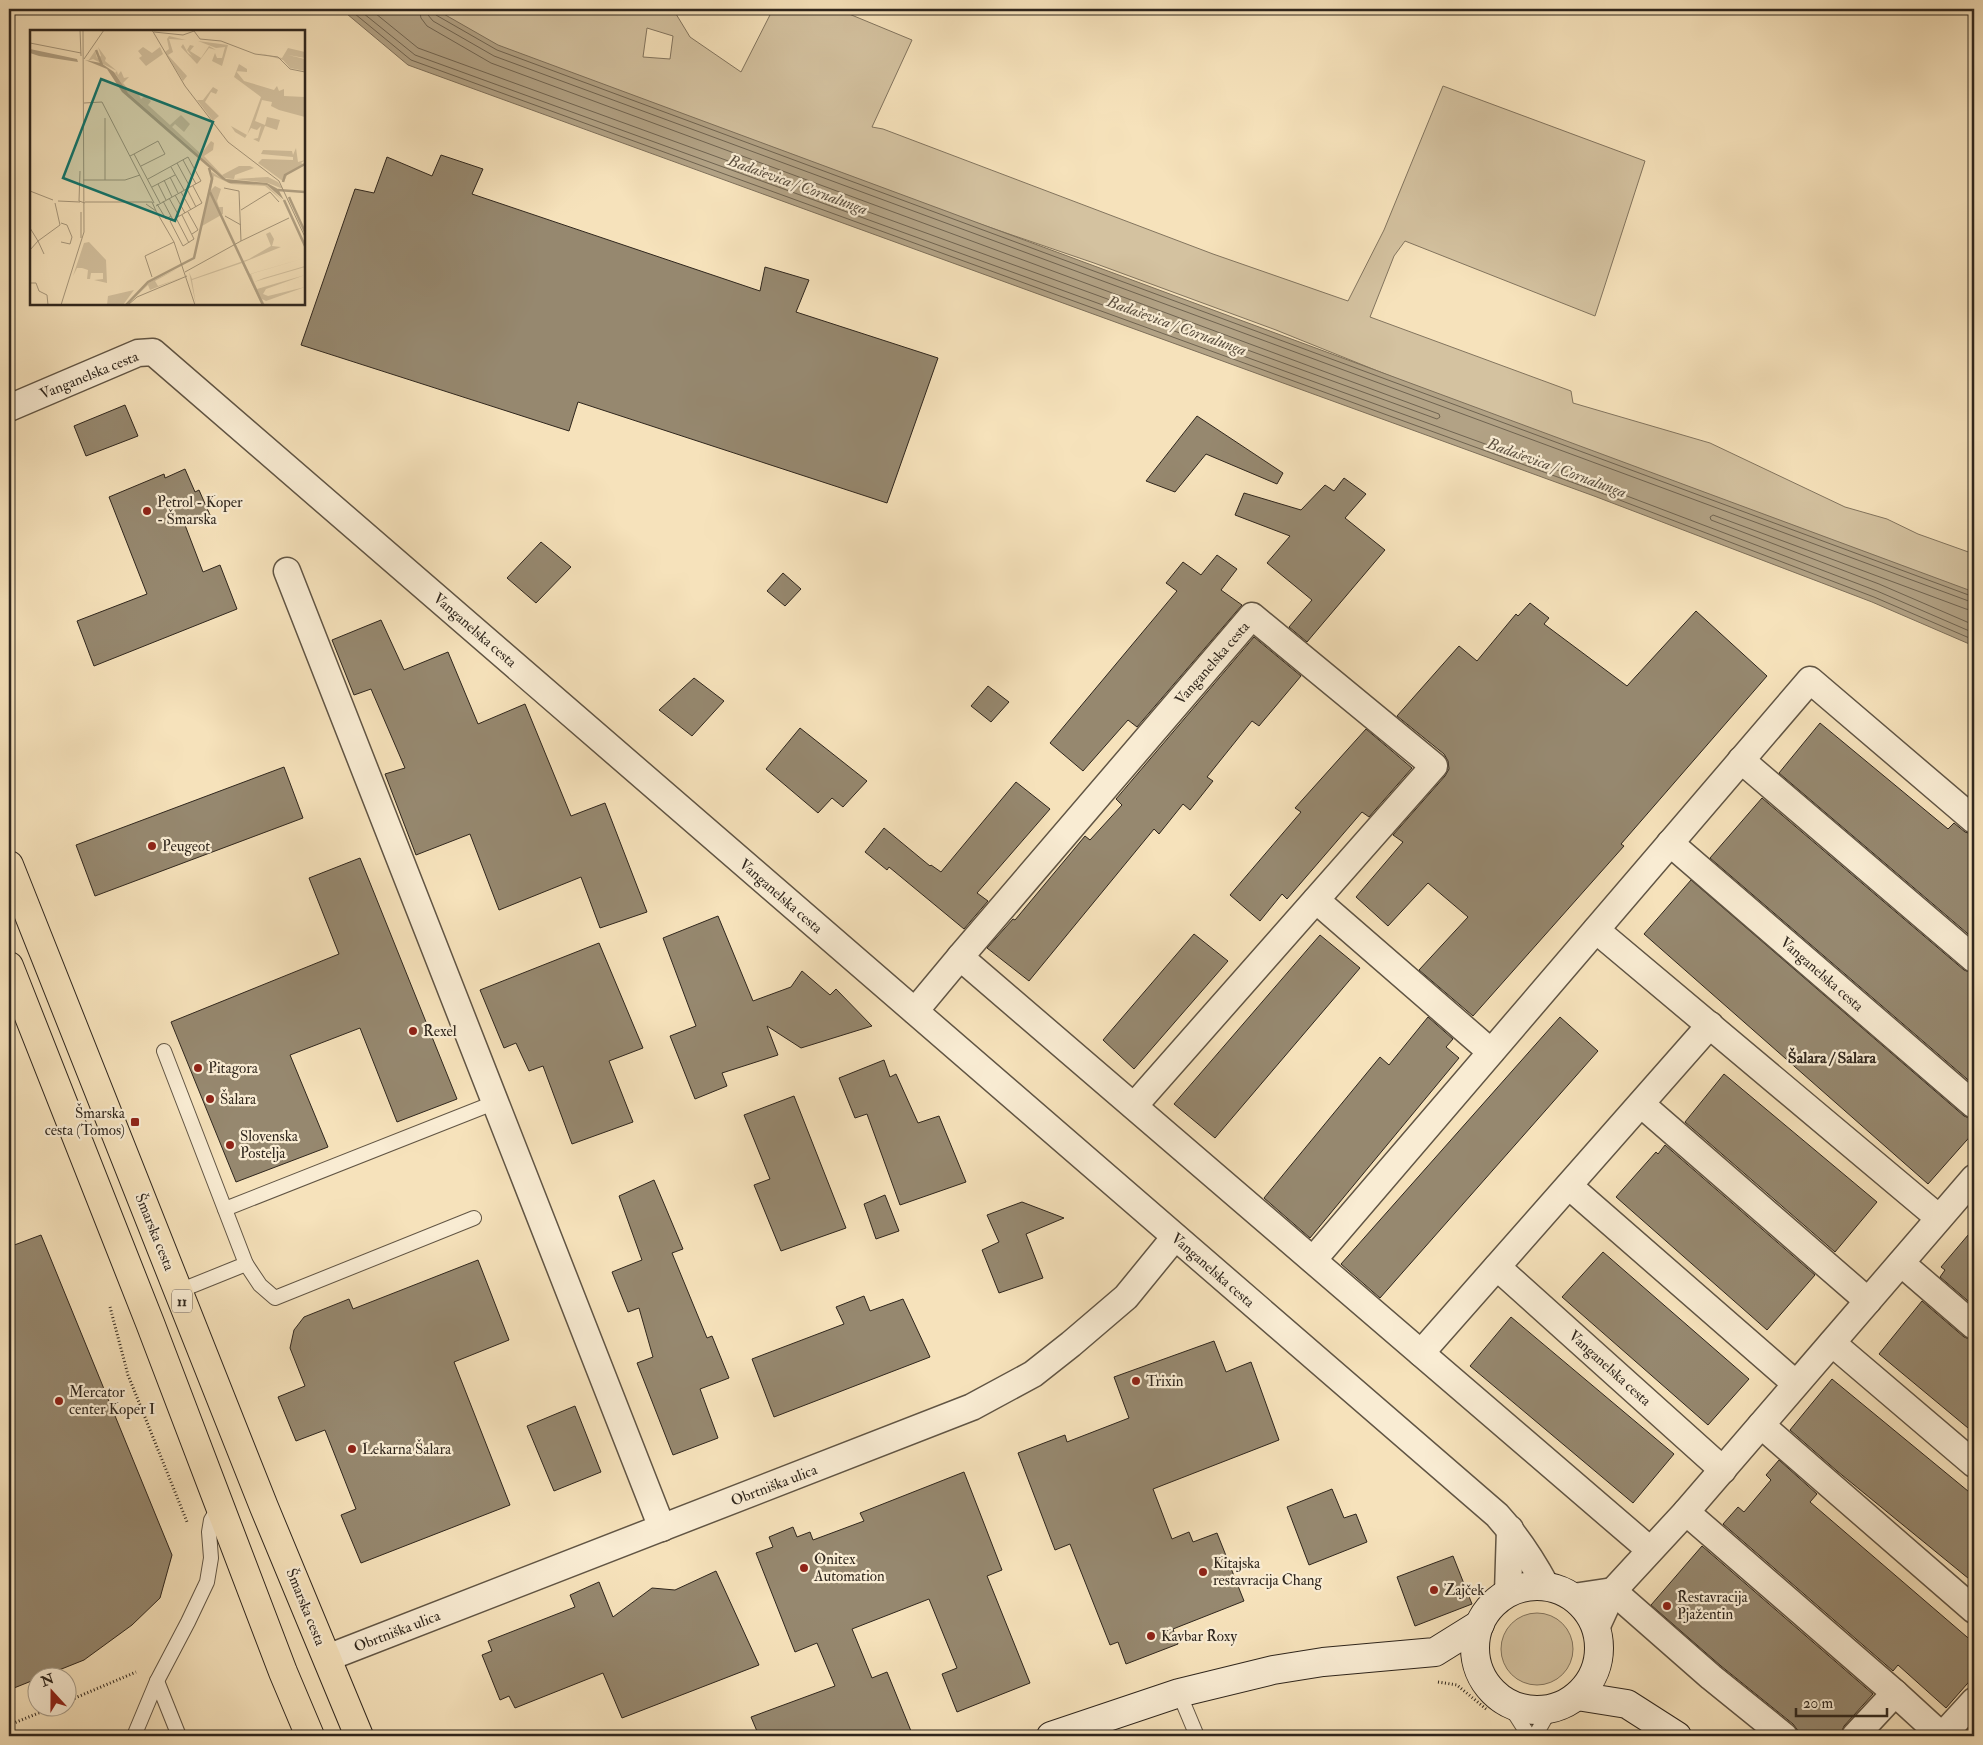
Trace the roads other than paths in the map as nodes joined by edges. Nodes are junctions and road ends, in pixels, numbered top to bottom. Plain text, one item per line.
1 (9, 408) edge
2 (287, 571) dead end
3 (1741, 760) junction
4 (1974, 820) edge
5 (1670, 843) junction
6 (9, 865) edge
7 (1316, 900) junction
8 (1596, 930) junction
9 (960, 957) junction
10 (1974, 959) edge
11 (9, 966) edge
12 (915, 1012) junction
13 (1710, 1025) junction
14 (164, 1052) dead end
15 (1491, 1052) junction
16 (496, 1102) junction
17 (1641, 1104) junction
18 (1974, 1105) edge
19 (1134, 1106) junction
20 (1974, 1179) edge
21 (1569, 1186) junction
22 (225, 1209) junction
23 (474, 1218) dead end
24 (1939, 1218) junction
25 (1175, 1238) junction
26 (1313, 1260) junction
27 (1901, 1262) junction
28 (246, 1264) junction
29 (1497, 1267) junction
30 (178, 1291) junction
31 (1868, 1300) junction
32 (1974, 1326) edge
33 (1832, 1343) junction
34 (1421, 1353) junction
35 (1796, 1384) junction
36 (1761, 1425) junction
37 (1974, 1464) edge
38 (1723, 1470) junction
39 (220, 1505) junction
40 (1686, 1512) junction
41 (662, 1528) junction
42 (1510, 1529) junction
43 (1650, 1550) junction
44 (1546, 1586) junction
45 (1613, 1590) junction
46 (1508, 1593) junction
47 (1573, 1597) junction
48 (1974, 1610) edge
49 (1480, 1624) junction
50 (1596, 1628) junction
51 (1435, 1652) junction
52 (327, 1658) junction
53 (1599, 1658) junction
54 (1479, 1670) junction
55 (157, 1681) junction
56 (1178, 1693) junction
57 (1895, 1693) junction
58 (1577, 1696) junction
59 (1974, 1701) edge
60 (1627, 1704) junction
61 (1498, 1707) junction
62 (1551, 1708) junction
63 (134, 1736) edge
64 (179, 1736) edge
65 (310, 1736) edge
66 (359, 1736) edge
67 (1052, 1736) edge
68 (1197, 1736) edge
69 (1529, 1736) edge
70 (1535, 1736) edge
71 (1677, 1736) edge
72 (1784, 1736) edge
73 (1855, 1736) edge
74 (1942, 1736) edge

1 - 12 street, Vanganelska cesta
2 - 16 street
3 - 4 street
3 - 5 street
3 - 10 street
5 - 8 street
5 - 18 street, Vanganelska cesta
6 - 30 main road, Šmarska cesta / 11
7 - 9 street, Vanganelska cesta
7 - 15 street
7 - 19 street, Vanganelska cesta
8 - 13 street
8 - 15 street
9 - 12 street, Vanganelska cesta
9 - 19 street
11 - 39 main road
12 - 25 street, Vanganelska cesta
13 - 17 street
13 - 24 street
14 - 22 lane
15 - 26 street
16 - 22 lane
16 - 41 street
17 - 21 street
17 - 31 street
19 - 26 street
20 - 24 street
21 - 29 street
21 - 35 street
22 - 28 lane
23 - 28 lane
24 - 27 street
25 - 41 street, Obrtniška ulica
25 - 42 street, Vanganelska cesta
26 - 34 street
27 - 31 street
27 - 32 street
28 - 30 lane
29 - 34 street
29 - 38 street, Vanganelska cesta
30 - 52 main road, Šmarska cesta / 11
31 - 33 street
33 - 35 street
33 - 37 street
34 - 43 street
35 - 36 street
36 - 38 street
36 - 48 street
38 - 40 street
39 - 55 lane
39 - 65 main road
40 - 43 street
40 - 57 street
41 - 52 street, Obrtniška ulica
42 - 44 street, Vanganelska cesta
42 - 46 street
43 - 45 street
44 - 46 street
44 - 47 street
45 - 47 street
45 - 50 street
45 - 72 street
46 - 49 street
47 - 50 street
49 - 51 street
49 - 54 street
50 - 53 street
51 - 54 street
51 - 56 street
52 - 66 main road, Šmarska cesta / 11
53 - 58 street
53 - 60 street
54 - 61 street
55 - 63 lane
55 - 64 lane
56 - 67 street
56 - 68 lane
57 - 73 street
57 - 74 street
58 - 60 street
58 - 62 street
59 - 74 street
60 - 71 street
61 - 62 street
61 - 69 lane
62 - 70 lane

